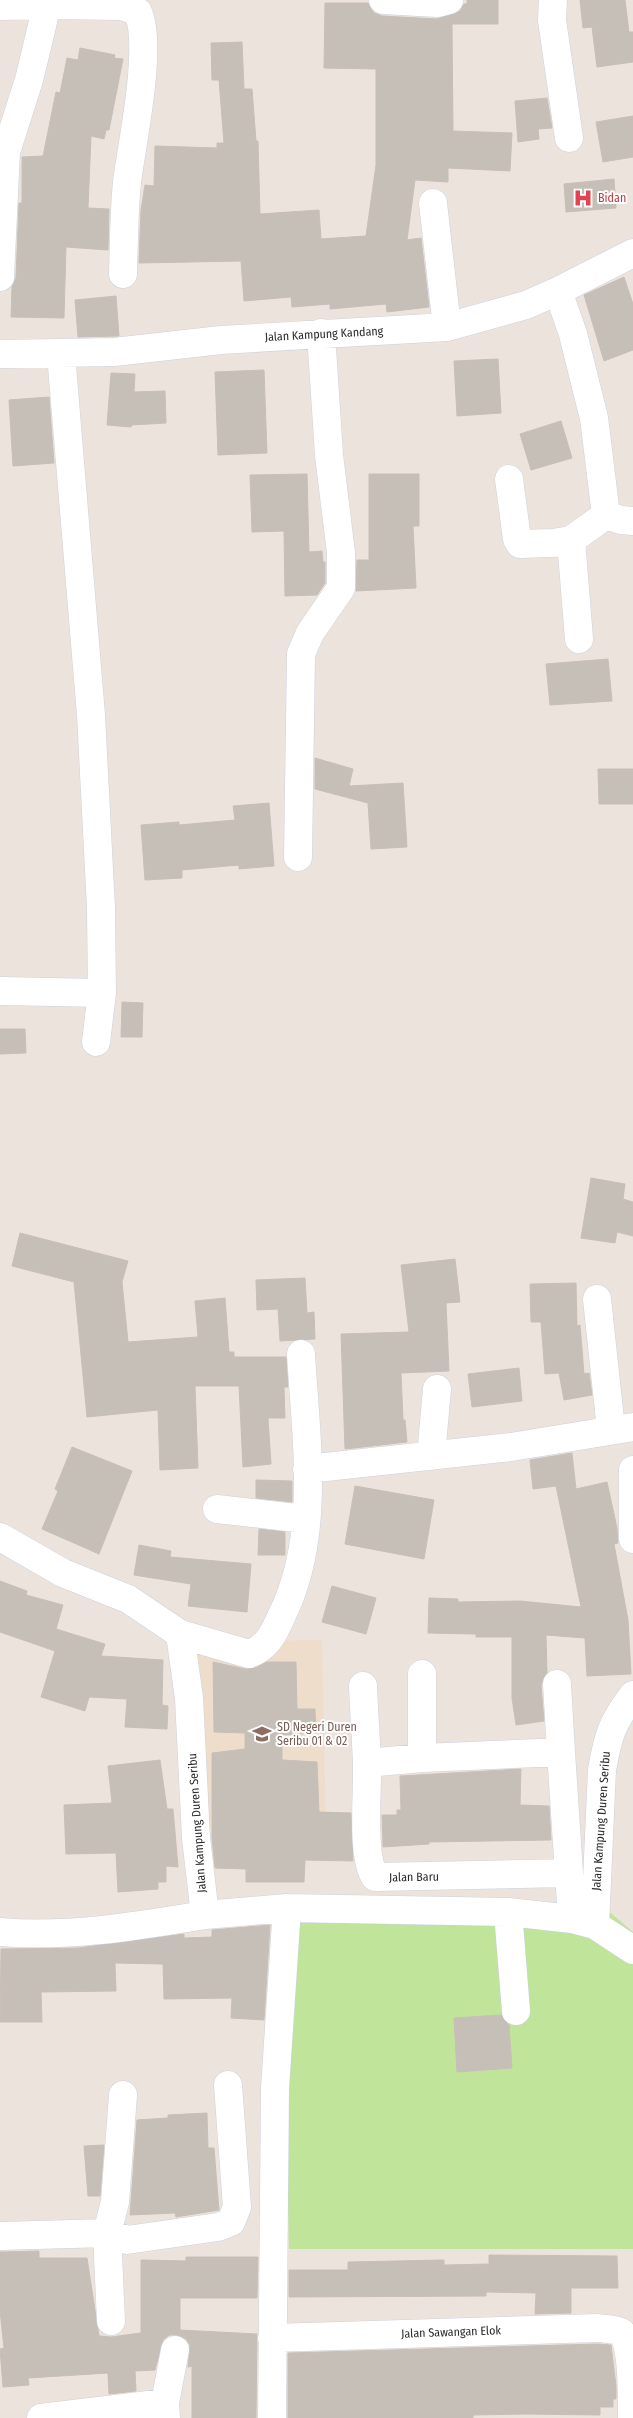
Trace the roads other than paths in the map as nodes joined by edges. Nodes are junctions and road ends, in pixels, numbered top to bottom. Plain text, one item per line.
1 (383, 0) edge
2 (449, 0) edge
3 (552, 0) edge
4 (123, 3) edge
5 (47, 5) junction
6 (0, 6) edge
7 (569, 138) dead end
8 (433, 202) dead end
9 (633, 253) edge
10 (123, 274) dead end
11 (0, 277) edge
12 (558, 291) junction
13 (447, 327) junction
14 (321, 333) junction
15 (0, 354) edge
16 (62, 354) junction
17 (509, 479) dead end
18 (606, 515) junction
19 (633, 521) edge
20 (571, 540) junction
21 (579, 639) dead end
22 (298, 857) dead end
23 (101, 980) junction
24 (0, 991) edge
25 (96, 1042) dead end
26 (597, 1299) dead end
27 (301, 1354) dead end
28 (437, 1389) dead end
29 (622, 1428) edge
30 (431, 1456) junction
31 (307, 1469) junction
32 (633, 1470) edge
33 (217, 1509) dead end
34 (305, 1519) junction
35 (0, 1537) edge
36 (633, 1539) edge
37 (180, 1634) junction
38 (422, 1674) dead end
39 (556, 1684) dead end
40 (363, 1686) dead end
41 (633, 1695) edge
42 (561, 1752) junction
43 (422, 1758) junction
44 (367, 1763) junction
45 (569, 1873) junction
46 (287, 1908) junction
47 (508, 1912) junction
48 (206, 1915) junction
49 (0, 1932) edge
50 (613, 1933) edge
51 (516, 2010) dead end
52 (228, 2085) dead end
53 (123, 2095) dead end
54 (107, 2233) junction
55 (0, 2236) edge
56 (111, 2321) dead end
57 (272, 2338) junction
58 (175, 2350) dead end
59 (633, 2356) edge
60 (166, 2410) edge
61 (41, 2418) edge
62 (272, 2418) edge
63 (632, 2418) edge

1 - 2 street
3 - 7 street
4 - 5 street
4 - 10 street
5 - 6 street
5 - 11 street
8 - 13 street
9 - 12 street, Jalan Kampung Kandang
12 - 13 street, Jalan Kampung Kandang
12 - 18 street
13 - 14 street, Jalan Kampung Kandang
14 - 16 street, Jalan Kampung Kandang
14 - 22 street
15 - 16 street, Jalan Kampung Kandang
16 - 23 street
17 - 20 street
18 - 19 street
18 - 20 street
20 - 21 street
23 - 24 street
23 - 25 street
26 - 29 street
27 - 31 street
28 - 30 street
29 - 30 street
30 - 31 street
31 - 34 street
32 - 36 street
33 - 34 street
34 - 37 street
35 - 37 street
37 - 48 street, Jalan Kampung Duren Seribu
38 - 43 street
39 - 42 street
40 - 44 street, Jalan Baru
41 - 50 street, Jalan Kampung Duren Seribu
42 - 43 street
42 - 45 street
43 - 44 street
44 - 45 street, Jalan Baru
45 - 50 street
46 - 47 street
46 - 48 street
46 - 57 street
47 - 50 street
47 - 51 street
48 - 49 street
52 - 54 street
53 - 54 street
54 - 55 street
54 - 56 street
57 - 59 street, Jalan Sawangan Elok
57 - 62 street
58 - 60 street
59 - 63 street, Jalan Sawangan Elok
60 - 61 street

